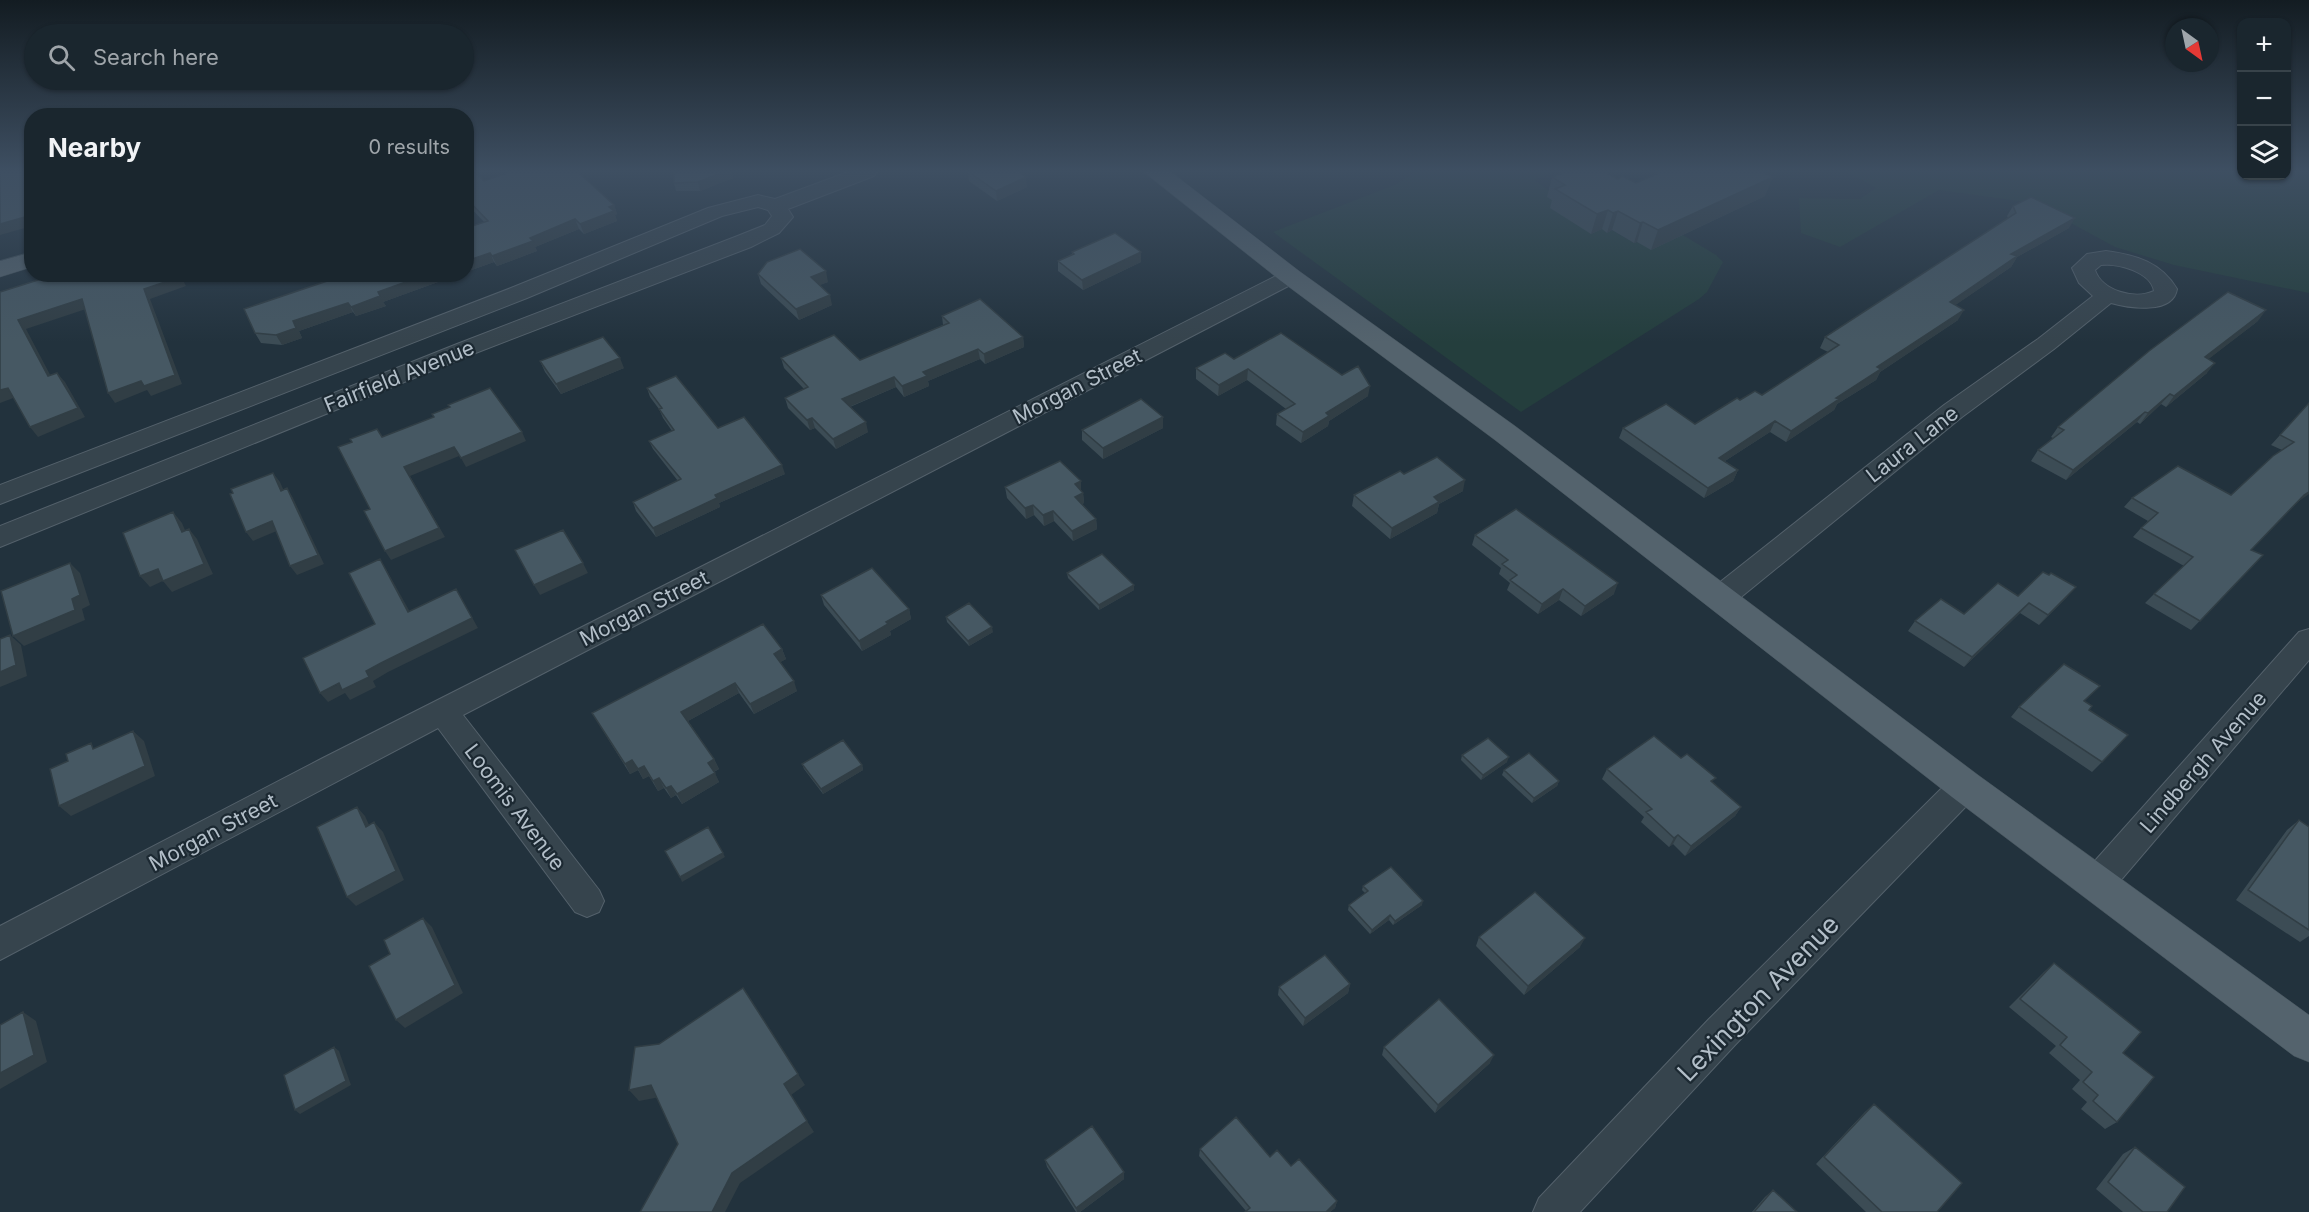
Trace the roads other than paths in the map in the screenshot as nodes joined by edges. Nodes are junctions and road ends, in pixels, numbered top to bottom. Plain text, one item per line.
1 (675, 229) edge
2 (773, 229) edge
3 (1229, 229) edge
4 (24, 262) edge
5 (0, 269) edge
6 (1290, 276) junction
7 (2108, 295) dead end
8 (0, 495) edge
9 (0, 537) edge
10 (1720, 598) junction
11 (2309, 640) edge
12 (443, 712) junction
13 (1965, 786) junction
14 (2097, 883) junction
15 (587, 901) dead end
16 (0, 944) edge
17 (2309, 1041) edge
18 (1553, 1212) edge

1 - 8 street, Fairfield Avenue
2 - 9 street, Fairfield Avenue
3 - 6 main road
4 - 5 main road
6 - 10 main road
6 - 12 street, Morgan Street
7 - 10 street, Laura Lane
10 - 13 main road
11 - 14 street, Lindbergh Avenue
12 - 15 street, Loomis Avenue
12 - 16 street, Morgan Street
13 - 14 main road
13 - 18 street, Lexington Avenue
14 - 17 main road

